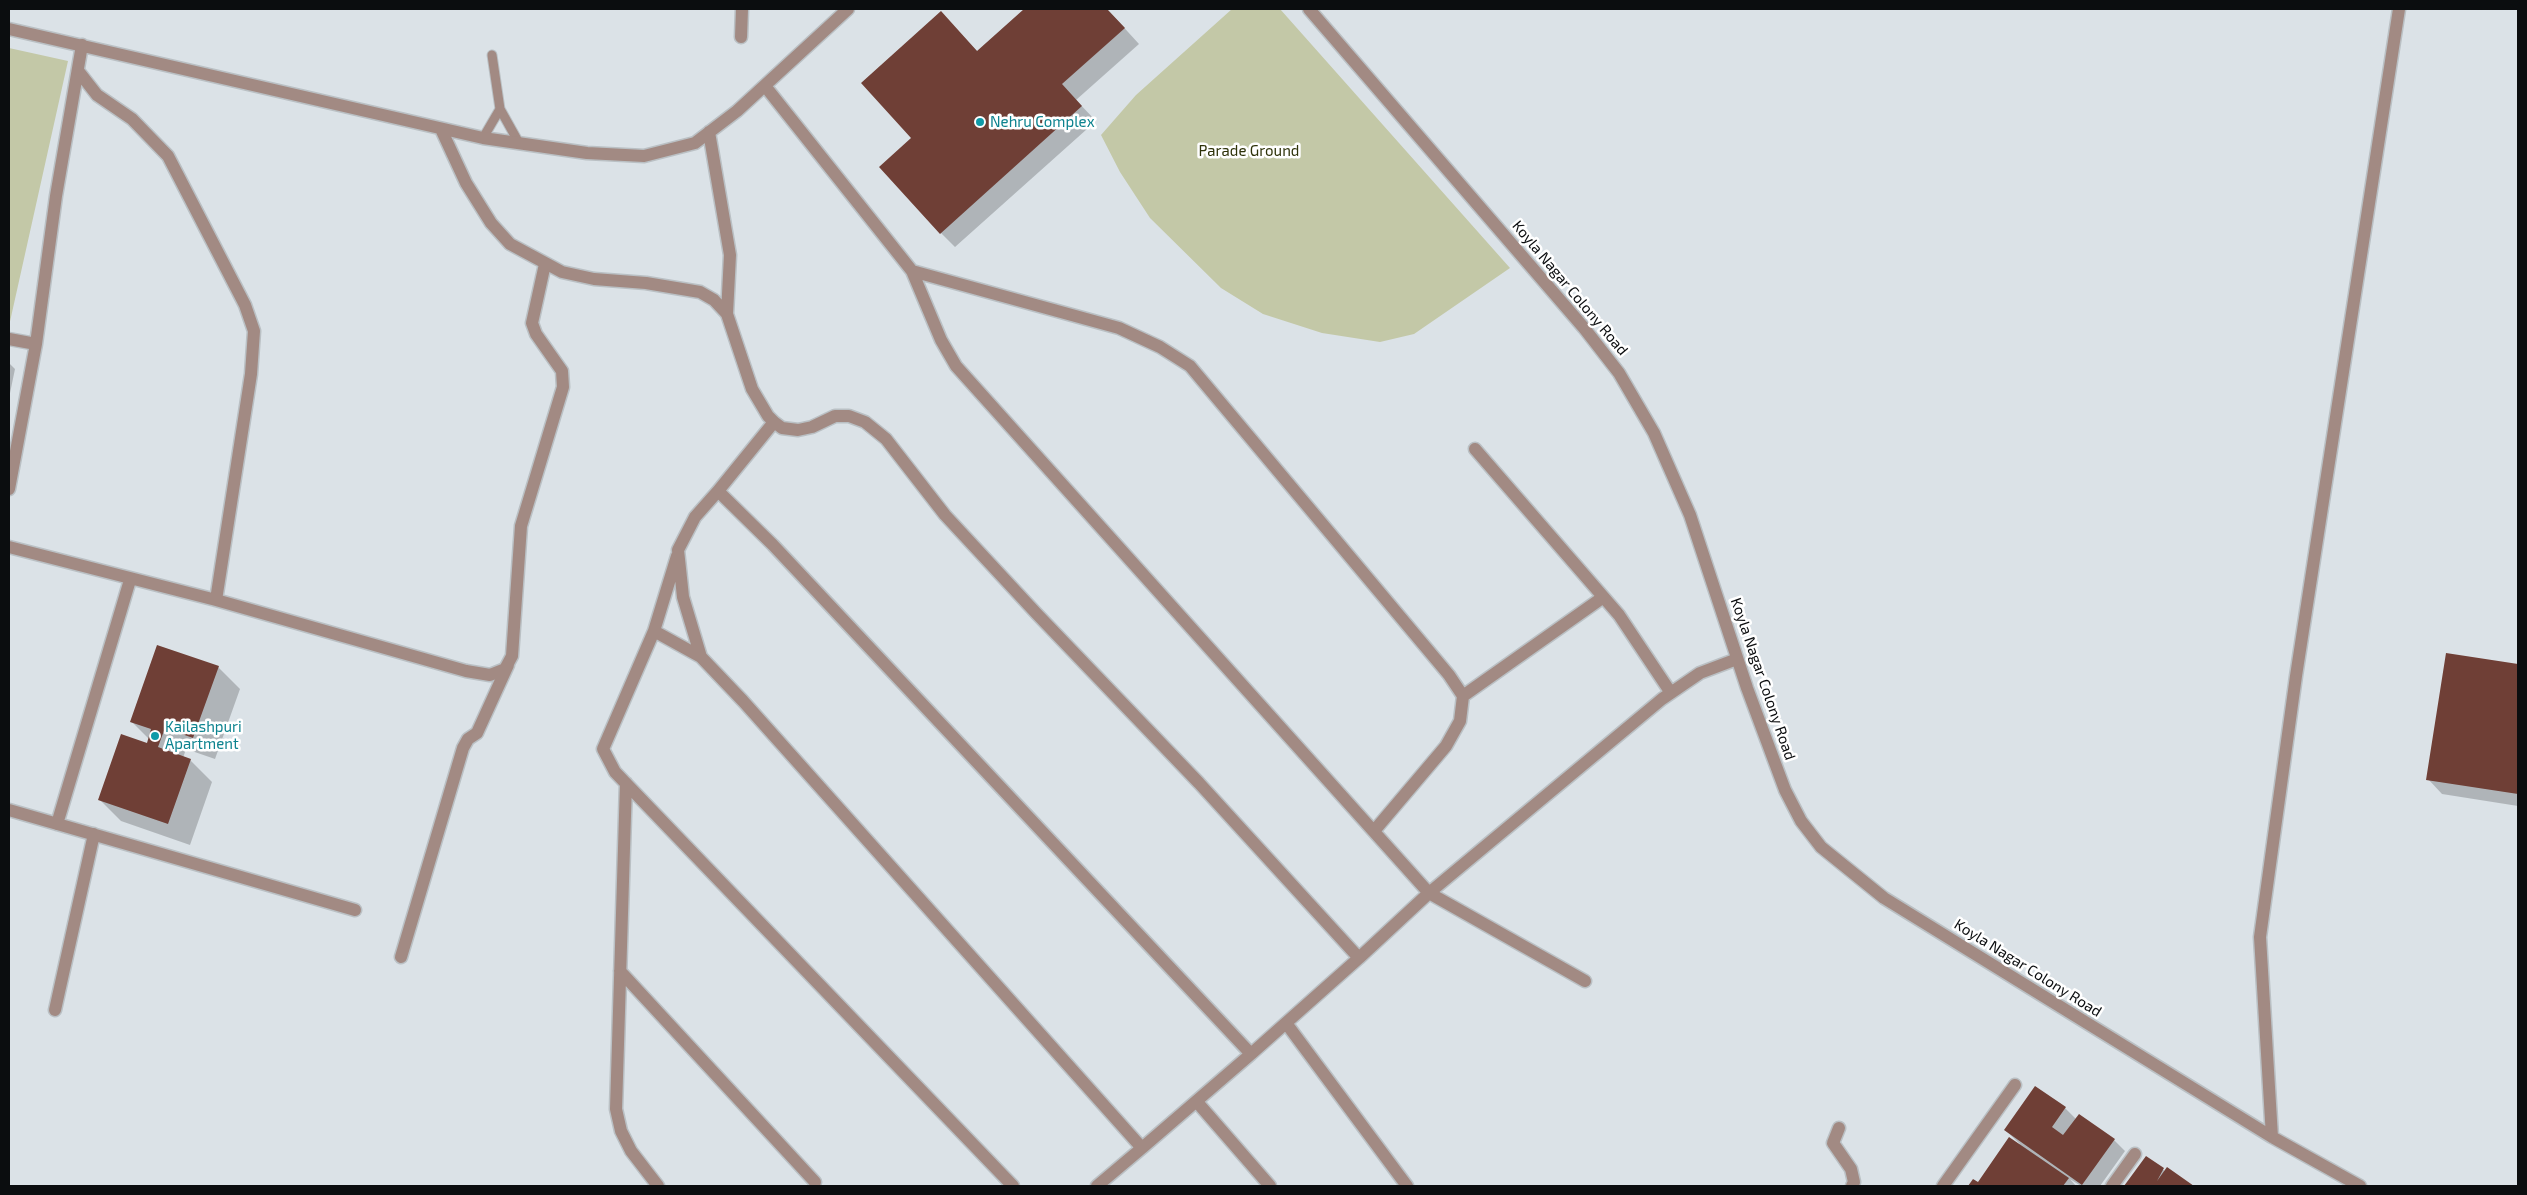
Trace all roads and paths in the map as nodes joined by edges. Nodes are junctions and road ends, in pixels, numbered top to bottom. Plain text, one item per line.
1 (742, 9) edge
2 (848, 9) edge
3 (1309, 9) edge
4 (2399, 9) edge
5 (9, 29) edge
6 (740, 37) dead end
7 (82, 45) junction
8 (492, 55) dead end
9 (79, 72) junction
10 (765, 86) junction
11 (500, 109) junction
12 (441, 129) junction
13 (709, 132) junction
14 (483, 138) junction
15 (519, 143) junction
16 (545, 264) junction
17 (912, 271) junction
18 (727, 314) junction
19 (9, 339) edge
20 (36, 344) junction
21 (774, 422) junction
22 (1475, 448) dead end
23 (9, 489) edge
24 (718, 491) junction
25 (9, 548) edge
26 (678, 550) junction
27 (130, 580) junction
28 (1602, 598) junction
29 (216, 600) junction
30 (654, 631) junction
31 (512, 656) junction
32 (701, 657) junction
33 (1737, 659) junction
34 (1671, 693) junction
35 (1463, 696) junction
36 (626, 783) junction
37 (9, 810) edge
38 (57, 824) junction
39 (1374, 831) junction
40 (94, 834) junction
41 (1429, 893) junction
42 (355, 910) dead end
43 (402, 958) dead end
44 (1359, 958) junction
45 (620, 971) junction
46 (1585, 981) dead end
47 (55, 1010) dead end
48 (1286, 1023) junction
49 (1251, 1054) junction
50 (2015, 1085) dead end
51 (1197, 1102) junction
52 (1839, 1128) dead end
53 (2272, 1137) junction
54 (1142, 1148) junction
55 (2135, 1154) dead end
56 (815, 1182) dead end
57 (658, 1186) edge
58 (1013, 1186) edge
59 (1097, 1186) edge
60 (1270, 1186) edge
61 (1407, 1186) edge
62 (1852, 1186) edge
63 (1943, 1186) edge
64 (2112, 1186) edge
65 (2360, 1186) edge

1 - 6 street
2 - 10 street
3 - 33 street, Koyla Nagar Colony Road
4 - 53 street
5 - 7 street
7 - 9 street
7 - 12 street
8 - 11 lane
9 - 20 street
9 - 29 street
10 - 13 street
10 - 17 street
11 - 14 lane
11 - 15 lane
12 - 14 street
12 - 16 street
13 - 15 street
13 - 18 street
14 - 15 street
16 - 18 street
16 - 31 street
17 - 35 street
17 - 39 street
18 - 21 street
19 - 20 street
20 - 23 street
21 - 24 street
21 - 44 street
22 - 28 street
24 - 26 street
24 - 49 street
25 - 27 street
26 - 30 street
26 - 32 street
27 - 29 street
27 - 38 street
28 - 34 street
28 - 35 street
29 - 31 street
30 - 32 street
30 - 36 street
31 - 43 street
32 - 54 street
33 - 34 street
33 - 53 street, Koyla Nagar Colony Road
34 - 41 street
35 - 39 street
36 - 45 street
36 - 58 street
37 - 38 street
38 - 40 street
39 - 41 street
40 - 42 street
40 - 47 street
41 - 44 street
41 - 46 street
44 - 48 street
45 - 56 street
45 - 57 street
48 - 49 street
48 - 61 street
49 - 51 street
50 - 63 street
51 - 54 street
51 - 60 street
52 - 62 street
53 - 65 street, Koyla Nagar Colony Road
54 - 59 street
55 - 64 street

